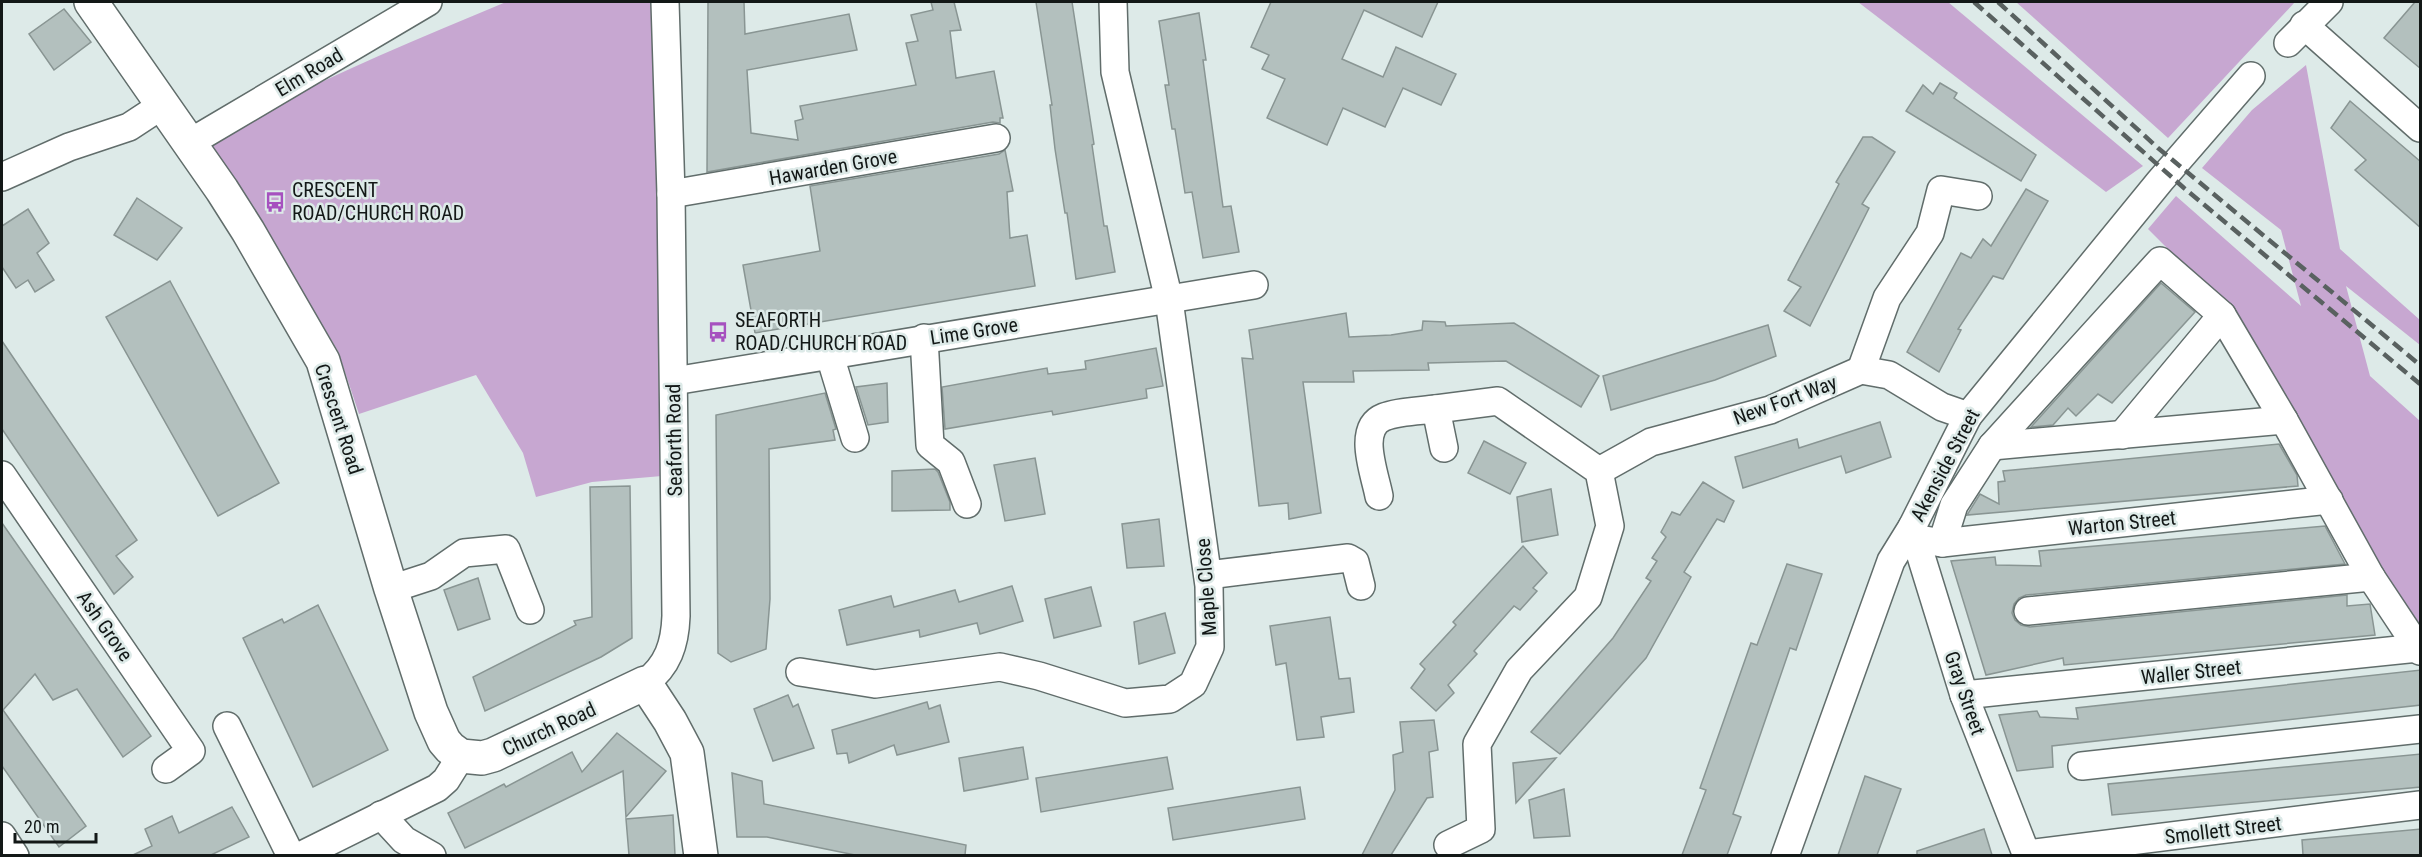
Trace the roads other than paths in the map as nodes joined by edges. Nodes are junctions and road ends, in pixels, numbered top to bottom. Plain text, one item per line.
1 (91, 2) edge
2 (428, 2) edge
3 (665, 2) edge
4 (1113, 2) edge
5 (2329, 2) edge
6 (2251, 76) dead end
7 (164, 104) junction
8 (2417, 117) edge
9 (996, 138) dead end
10 (190, 142) junction
11 (2, 177) edge
12 (671, 194) junction
13 (1978, 196) dead end
14 (1254, 285) dead end
15 (1169, 300) junction
16 (2222, 315) junction
17 (924, 338) junction
18 (830, 356) junction
19 (1861, 370) junction
20 (674, 381) junction
21 (1436, 408) junction
22 (1968, 416) junction
23 (2284, 420) junction
24 (2122, 435) junction
25 (855, 438) dead end
26 (1992, 446) junction
27 (1444, 448) dead end
28 (1599, 471) junction
29 (2, 475) edge
30 (1379, 496) dead end
31 (2329, 500) junction
32 (967, 504) dead end
33 (1913, 533) junction
34 (1942, 543) junction
35 (1208, 574) junction
36 (2371, 577) junction
37 (1361, 586) dead end
38 (391, 589) junction
39 (530, 610) dead end
40 (2028, 611) dead end
41 (2419, 650) edge
42 (800, 672) dead end
43 (645, 683) junction
44 (1964, 695) junction
45 (227, 726) dead end
46 (2421, 729) edge
47 (461, 756) junction
48 (2082, 766) dead end
49 (166, 769) dead end
50 (2421, 805) edge
51 (381, 815) junction
52 (2, 836) edge
53 (1448, 845) dead end
54 (26, 854) edge
55 (291, 855) edge
56 (300, 855) edge
57 (432, 855) edge
58 (701, 855) edge
59 (1785, 855) edge
60 (2026, 855) edge

1 - 7 main road, Crescent Road
2 - 10 street, Elm Road
3 - 12 street, Seaforth Road
4 - 15 street
5 - 8 street
6 - 22 street, Akenside Street
7 - 10 main road, Crescent Road
7 - 11 street
9 - 12 street, Hawarden Grove
10 - 38 main road, Crescent Road
12 - 20 street, Seaforth Road
13 - 19 street
14 - 15 street, Lime Grove
15 - 17 street, Lime Grove
15 - 35 street, Maple Close
16 - 23 street
16 - 24 street
16 - 26 street
17 - 18 street, Lime Grove
17 - 32 street
18 - 20 street, Lime Grove
18 - 25 street
19 - 22 street, New Fort Way
19 - 28 street, New Fort Way
20 - 43 street, Seaforth Road
21 - 27 street
21 - 28 street
21 - 30 street
22 - 33 street, Akenside Street
23 - 24 street
23 - 31 street
24 - 26 street
26 - 34 street
28 - 53 street
29 - 49 street, Ash Grove
31 - 34 street, Warton Street
31 - 36 street
33 - 34 street, Warton Street
33 - 44 street, Gray Street
33 - 59 street, Akenside Street
35 - 37 street
35 - 42 street, Maple Close
36 - 40 street
36 - 41 street
38 - 39 street
38 - 47 main road, Crescent Road
41 - 44 street, Waller Street
43 - 47 main road, Church Road
43 - 58 main road
44 - 60 street, Gray Street
45 - 55 street
46 - 48 street
47 - 51 street
50 - 60 street, Smollett Street
51 - 56 street
51 - 57 street
52 - 54 street

